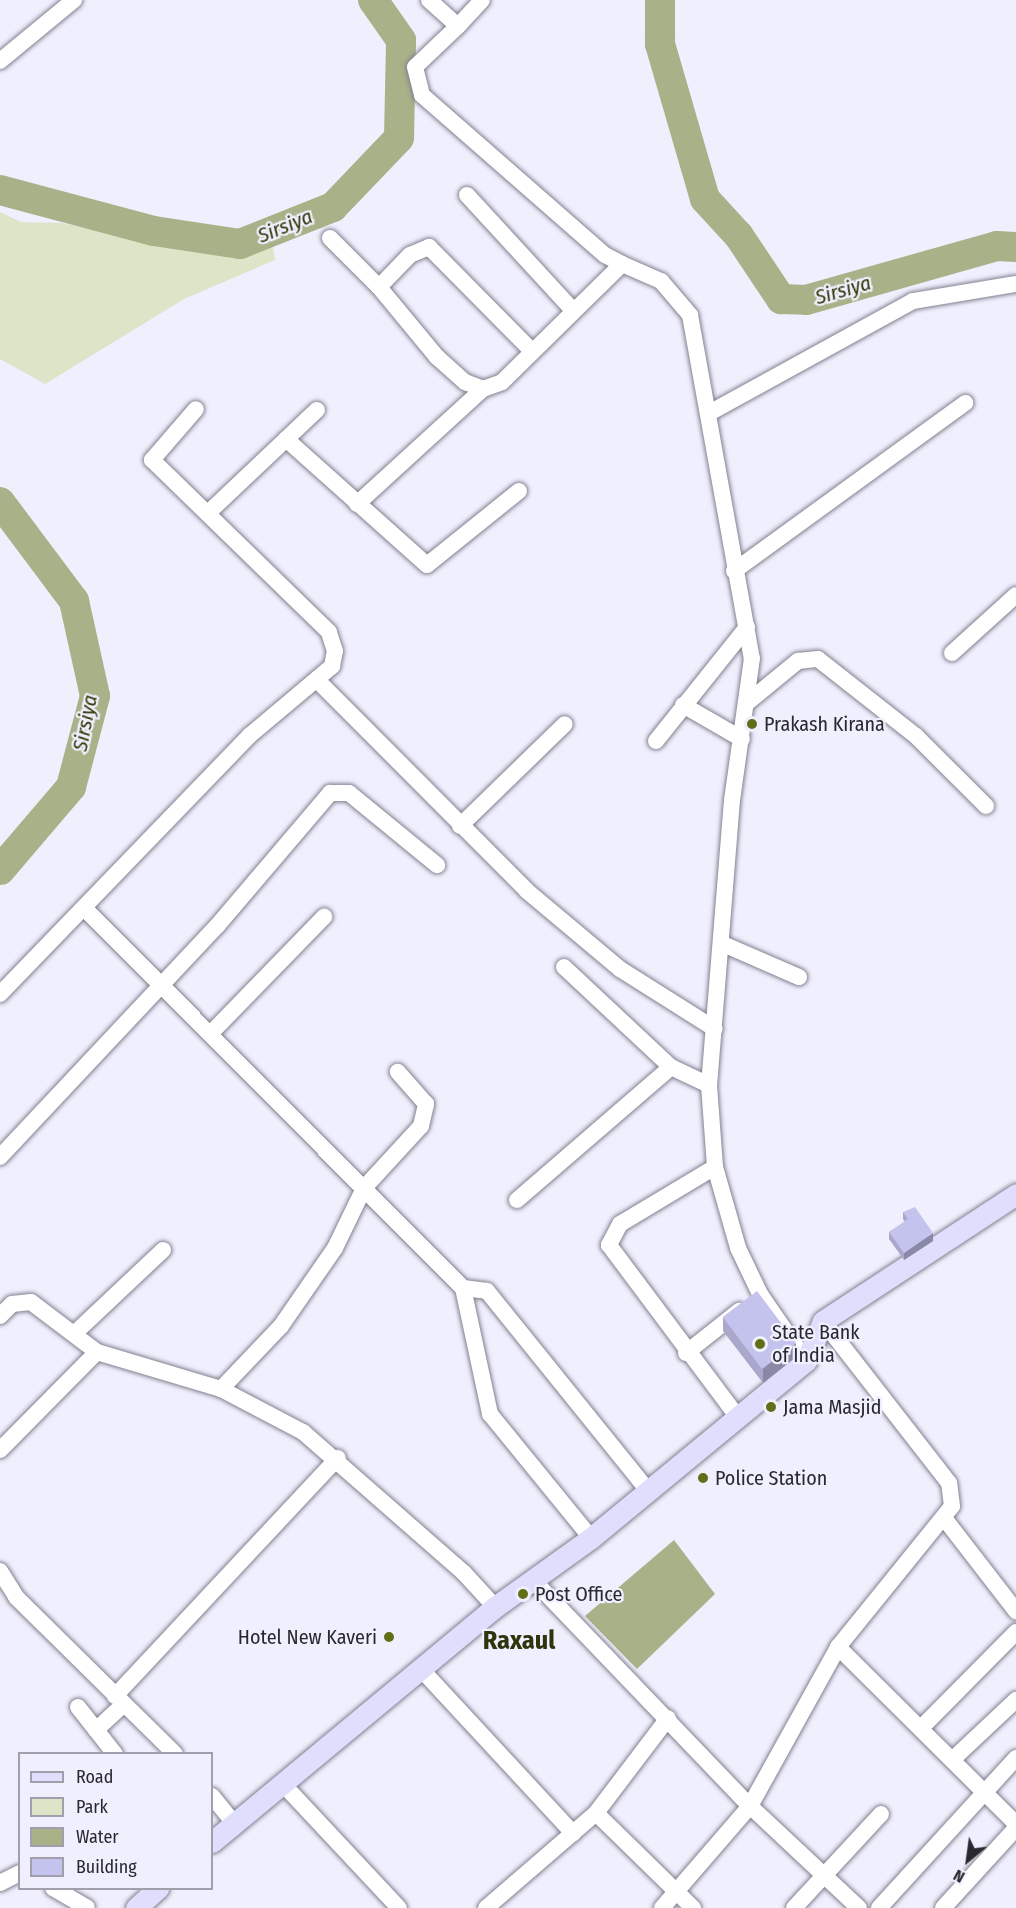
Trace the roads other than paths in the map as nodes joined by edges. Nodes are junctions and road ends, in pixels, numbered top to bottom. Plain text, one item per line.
1 (74, 0) edge
2 (429, 0) edge
3 (482, 0) edge
4 (458, 26) junction
5 (0, 61) edge
6 (467, 195) dead end
7 (330, 238) dead end
8 (622, 264) junction
9 (1016, 284) edge
10 (379, 286) junction
11 (572, 309) junction
12 (531, 350) junction
13 (483, 389) junction
14 (965, 403) dead end
15 (196, 409) dead end
16 (317, 410) dead end
17 (711, 412) junction
18 (286, 439) junction
19 (519, 492) dead end
20 (357, 504) junction
21 (208, 513) junction
22 (734, 571) junction
23 (1016, 595) edge
24 (747, 627) junction
25 (952, 653) dead end
26 (318, 681) junction
27 (748, 702) junction
28 (683, 705) junction
29 (565, 724) dead end
30 (742, 739) junction
31 (656, 741) dead end
32 (986, 806) dead end
33 (460, 826) junction
34 (437, 866) dead end
35 (85, 909) junction
36 (324, 917) dead end
37 (723, 944) junction
38 (564, 967) dead end
39 (799, 977) dead end
40 (162, 982) junction
41 (0, 994) edge
42 (716, 1029) junction
43 (212, 1032) junction
44 (671, 1066) junction
45 (398, 1072) dead end
46 (710, 1085) junction
47 (0, 1157) edge
48 (715, 1167) junction
49 (364, 1188) junction
50 (1016, 1194) edge
51 (517, 1200) dead end
52 (163, 1250) dead end
53 (463, 1288) junction
54 (760, 1294) junction
55 (0, 1316) edge
56 (823, 1321) junction
57 (75, 1333) junction
58 (97, 1352) junction
59 (686, 1353) junction
60 (806, 1360) junction
61 (221, 1389) junction
62 (736, 1416) junction
63 (0, 1450) edge
64 (338, 1458) junction
65 (647, 1490) junction
66 (944, 1518) junction
67 (591, 1538) junction
68 (0, 1571) edge
69 (534, 1581) junction
70 (495, 1607) junction
71 (1016, 1611) edge
72 (1016, 1632) edge
73 (838, 1647) junction
74 (421, 1669) junction
75 (120, 1700) junction
76 (1016, 1700) edge
77 (78, 1707) dead end
78 (668, 1718) junction
79 (921, 1728) junction
80 (96, 1730) junction
81 (113, 1752) edge
82 (173, 1752) edge
83 (1016, 1758) edge
84 (952, 1760) junction
85 (282, 1783) junction
86 (985, 1791) junction
87 (213, 1797) edge
88 (750, 1806) junction
89 (596, 1813) junction
90 (881, 1814) dead end
91 (234, 1823) junction
92 (1016, 1826) edge
93 (573, 1833) junction
94 (213, 1841) edge
95 (825, 1872) junction
96 (18, 1874) edge
97 (0, 1883) edge
98 (56, 1890) edge
99 (156, 1890) edge
100 (674, 1891) junction
101 (87, 1908) edge
102 (136, 1908) edge
103 (399, 1908) edge
104 (486, 1908) edge
105 (662, 1908) edge
106 (693, 1908) edge
107 (794, 1908) edge
108 (859, 1908) edge
109 (879, 1908) edge
110 (943, 1908) edge

1 - 5 street
2 - 4 street
3 - 4 street
4 - 8 street
6 - 11 street
7 - 10 street
8 - 11 street
8 - 17 street
9 - 17 street
10 - 12 street
10 - 13 street
11 - 12 street
12 - 13 street
13 - 20 street
14 - 22 street
15 - 21 street
16 - 18 street
17 - 22 street
18 - 20 street
18 - 21 street
19 - 20 street
21 - 26 street
22 - 24 street
23 - 25 street
24 - 27 street
24 - 28 street
26 - 33 street
26 - 35 street
27 - 30 street
27 - 32 street
28 - 30 street
28 - 31 street
29 - 33 street
30 - 37 street
33 - 42 street
34 - 40 street
35 - 40 street
35 - 41 street
36 - 43 street
37 - 39 street
37 - 42 street
38 - 44 street
40 - 43 street
40 - 47 street
42 - 46 street
43 - 49 street
44 - 46 street
44 - 51 street
45 - 49 street
46 - 48 street
48 - 54 street
48 - 59 street
49 - 53 street
49 - 61 street
50 - 56 main road
52 - 57 street
53 - 65 street
53 - 67 street
54 - 59 street
54 - 60 street
55 - 57 street
56 - 60 main road
56 - 66 street
57 - 58 street
58 - 61 street
58 - 63 street
59 - 62 street
60 - 62 main road
61 - 64 street
62 - 65 main road
64 - 70 street
64 - 75 street
65 - 67 main road
66 - 71 street
66 - 73 street
67 - 69 main road
68 - 75 street
69 - 70 main road
69 - 78 street
70 - 74 main road
72 - 79 street
73 - 79 street
73 - 88 street
74 - 85 main road
74 - 93 street
75 - 80 street
75 - 82 street
76 - 84 street
77 - 80 street
78 - 88 street
78 - 89 street
79 - 84 street
80 - 81 street
83 - 86 street
84 - 86 street
85 - 91 main road
85 - 103 street
86 - 92 street
86 - 109 street
87 - 91 street
88 - 95 street
88 - 100 street
89 - 93 street
89 - 100 street
90 - 95 street
91 - 94 main road
92 - 110 street
93 - 104 street
95 - 107 street
95 - 108 street
96 - 97 street
98 - 101 street
99 - 102 main road
100 - 105 street
100 - 106 street

